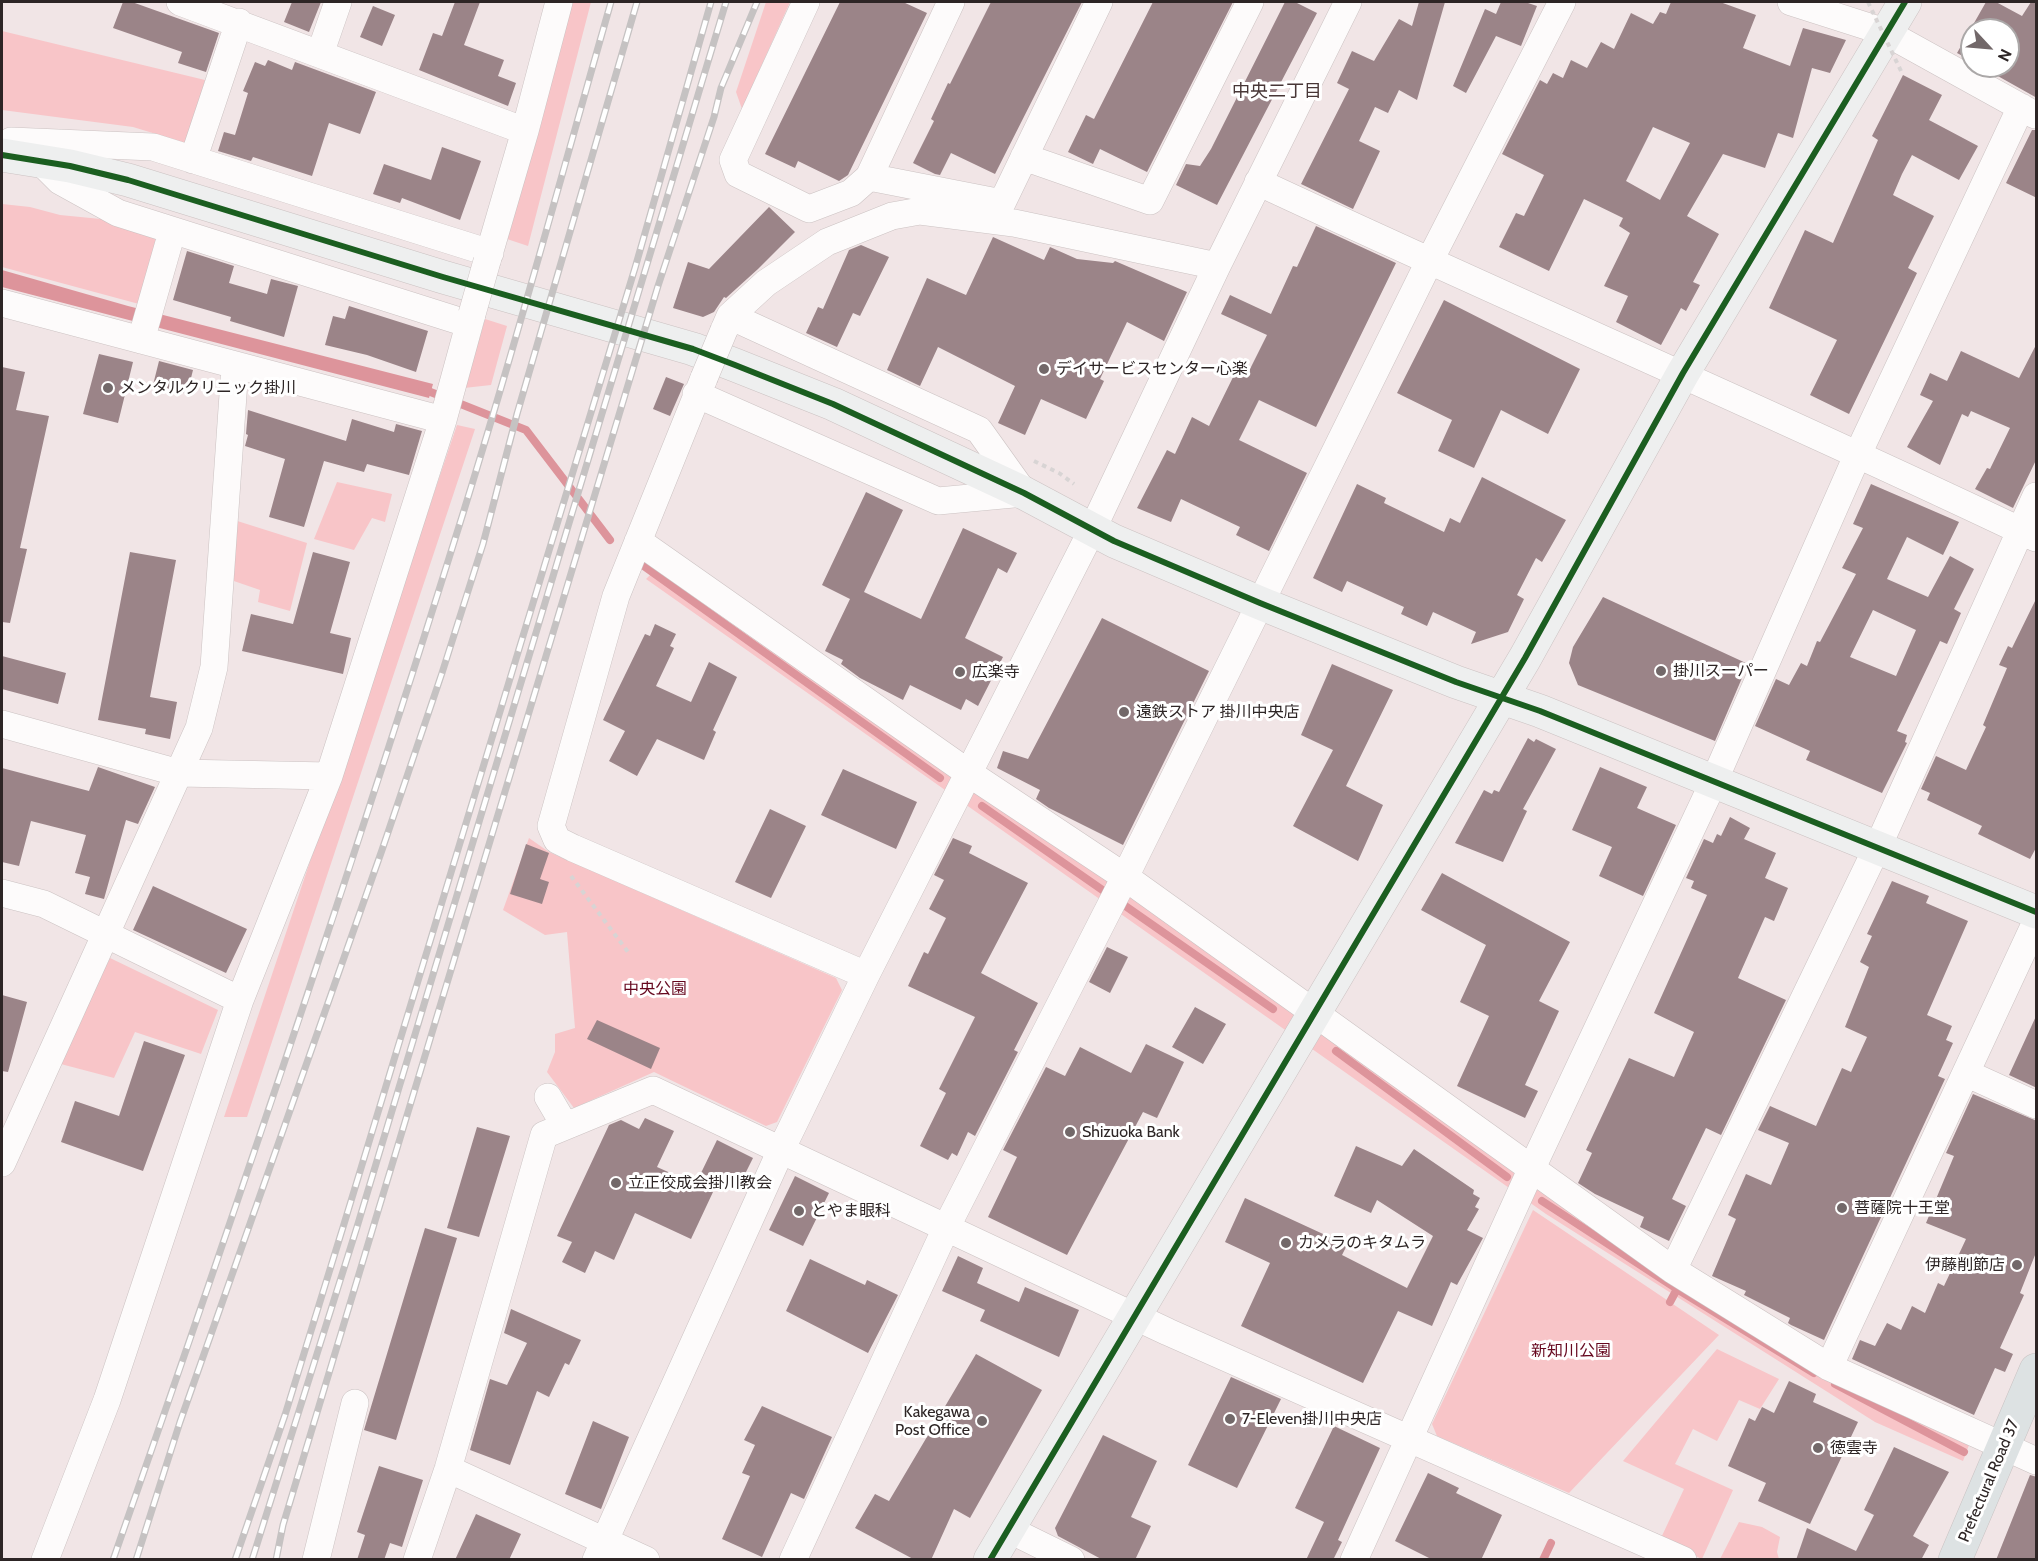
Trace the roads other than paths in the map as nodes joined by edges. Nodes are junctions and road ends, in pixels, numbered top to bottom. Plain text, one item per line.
1 (180, 2) edge
2 (338, 2) edge
3 (558, 2) edge
4 (806, 2) edge
5 (951, 2) edge
6 (1099, 2) edge
7 (1250, 2) edge
8 (1348, 2) edge
9 (1562, 2) edge
10 (1791, 2) edge
11 (1905, 2) edge
12 (239, 22) junction
13 (1885, 32) junction
14 (320, 54) junction
15 (2029, 112) edge
16 (525, 131) junction
17 (2, 150) edge
18 (2, 155) edge
19 (1024, 157) junction
20 (193, 160) junction
21 (40, 161) junction
22 (869, 177) junction
23 (1258, 182) junction
24 (172, 232) junction
25 (489, 257) junction
26 (1428, 262) junction
27 (1217, 266) junction
28 (2, 303) edge
29 (470, 319) junction
30 (727, 323) junction
31 (143, 335) junction
32 (235, 366) junction
33 (1683, 373) junction
34 (700, 386) junction
35 (447, 405) junction
36 (1857, 456) junction
37 (1024, 493) junction
38 (2037, 496) edge
39 (1093, 528) junction
40 (2029, 534) edge
41 (634, 551) junction
42 (1260, 603) junction
43 (1501, 698) junction
44 (2, 724) edge
45 (179, 773) junction
46 (970, 774) junction
47 (329, 776) junction
48 (1714, 781) junction
49 (1877, 847) junction
50 (1125, 877) junction
51 (2, 893) edge
52 (2037, 912) edge
53 (2037, 922) edge
54 (106, 933) junction
55 (866, 975) junction
56 (240, 1000) junction
57 (1314, 1014) junction
58 (1968, 1074) junction
59 (548, 1097) dead end
60 (2037, 1105) edge
61 (565, 1126) junction
62 (781, 1150) junction
63 (2, 1163) edge
64 (1531, 1170) junction
65 (947, 1227) junction
66 (1673, 1270) junction
67 (1136, 1315) junction
68 (1829, 1367) junction
69 (2037, 1370) edge
70 (355, 1403) dead end
71 (1410, 1438) junction
72 (2003, 1448) junction
73 (2037, 1461) edge
74 (448, 1469) junction
75 (1008, 1530) junction
76 (600, 1550) edge
77 (1632, 1550) edge
78 (45, 1560) edge
79 (316, 1560) edge
80 (417, 1560) edge
81 (646, 1560) edge
82 (793, 1560) edge
83 (990, 1560) edge
84 (1071, 1560) edge
85 (1354, 1560) edge
86 (1683, 1560) edge
87 (1955, 1560) edge

1 - 12 street
2 - 14 street
3 - 16 street
4 - 22 street
5 - 22 street
6 - 19 street
7 - 19 street
8 - 23 street
9 - 26 street
10 - 13 street
11 - 13 street
12 - 14 street
12 - 20 street
13 - 15 street
13 - 33 street
14 - 16 street
15 - 36 street
16 - 25 street
17 - 20 street
18 - 21 street
19 - 22 street
20 - 25 street
21 - 24 street
21 - 37 street
23 - 26 street
23 - 27 street
24 - 29 street
24 - 31 street
25 - 29 street, bridge
26 - 33 street
26 - 42 street
27 - 30 street
27 - 39 street
28 - 31 street
29 - 35 street
30 - 34 street, bridge
30 - 37 street
31 - 32 street
32 - 35 street
32 - 45 street
33 - 36 street
33 - 43 street
34 - 37 street
34 - 41 street
35 - 47 street
36 - 40 street
36 - 48 street
37 - 39 street
38 - 40 street
39 - 42 street
39 - 46 street
40 - 49 street
41 - 46 street
41 - 55 street
42 - 43 street
42 - 50 street
43 - 48 street
43 - 57 street
44 - 45 street
45 - 47 street
45 - 54 street
46 - 50 street
46 - 55 street
47 - 56 street
48 - 49 street
48 - 64 street
49 - 52 street
49 - 66 street
50 - 57 street
50 - 65 street
51 - 54 street
53 - 58 street
54 - 56 street
54 - 63 street
55 - 62 street
56 - 78 street
57 - 64 street
57 - 67 street
58 - 60 street
58 - 68 street
59 - 61 street
61 - 62 street
61 - 74 street
62 - 65 street
62 - 76 street
64 - 66 street
64 - 71 street
65 - 67 street
65 - 82 street
66 - 68 street
67 - 71 street
67 - 75 street
68 - 72 street
69 - 72 main road, Prefectural Road 37
70 - 79 street
71 - 77 street
71 - 85 street
72 - 73 street
72 - 87 main road, Prefectural Road 37
74 - 76 street
74 - 80 street
75 - 83 street
75 - 84 street
76 - 81 street
77 - 86 street

